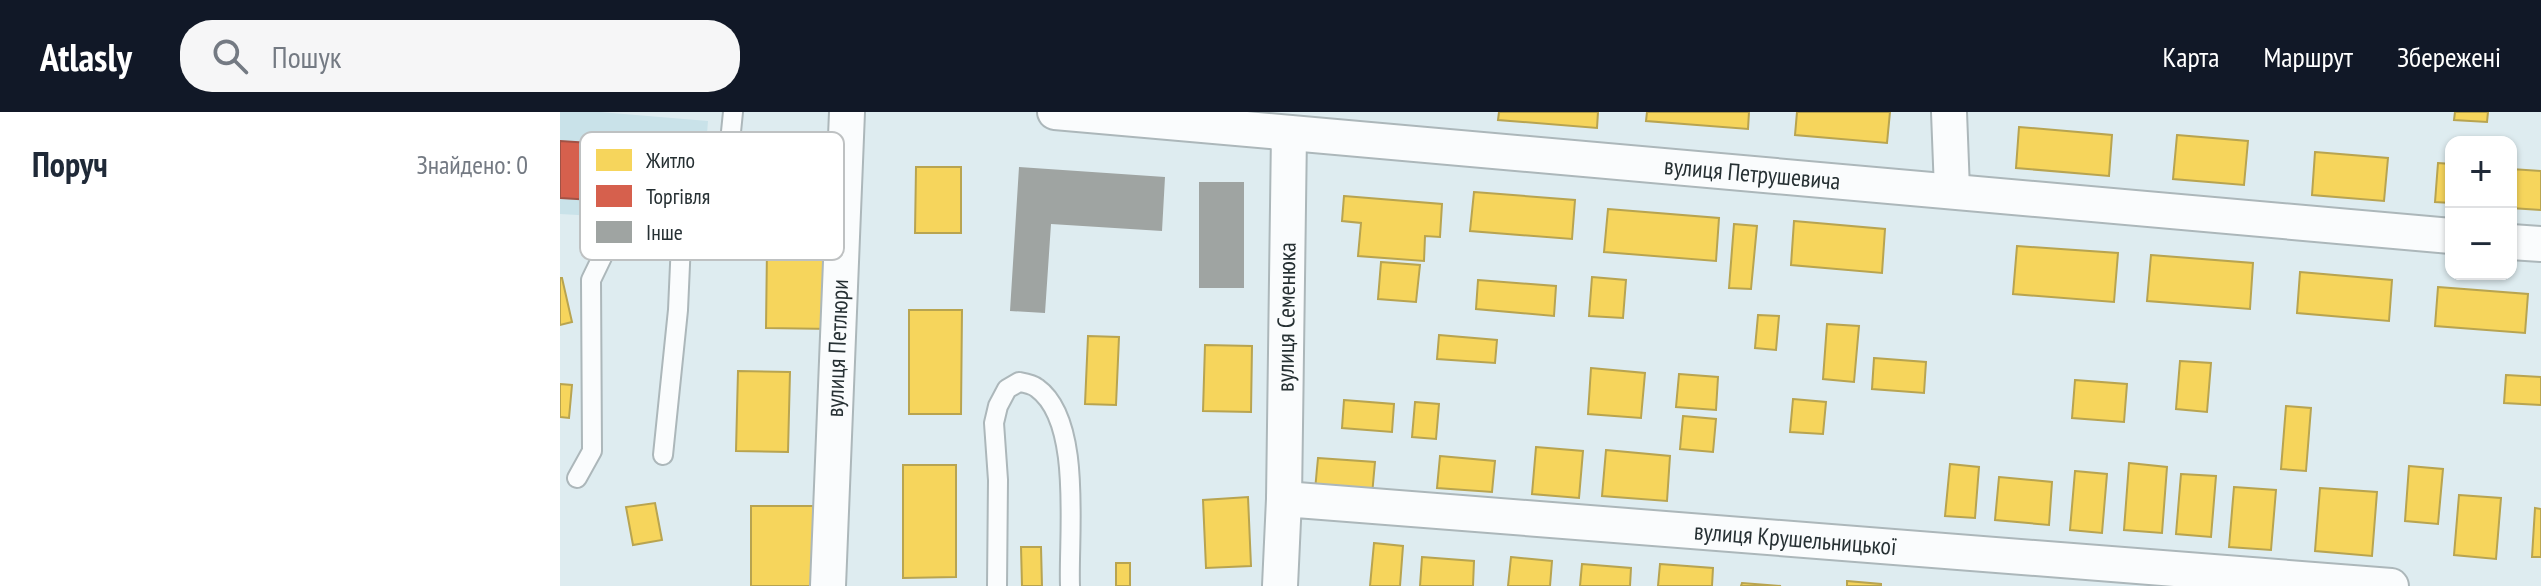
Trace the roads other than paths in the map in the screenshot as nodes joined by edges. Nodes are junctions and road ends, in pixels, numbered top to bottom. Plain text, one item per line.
1 (733, 112) edge
2 (847, 112) edge
3 (1055, 112) edge
4 (1949, 112) edge
5 (1290, 122) edge
6 (731, 132) edge
7 (844, 187) edge
8 (1952, 190) junction
9 (2445, 235) edge
10 (2517, 242) edge
11 (2541, 244) edge
12 (601, 260) edge
13 (680, 260) edge
14 (841, 260) edge
15 (663, 455) dead end
16 (577, 478) dead end
17 (1284, 499) junction
18 (828, 586) edge
19 (997, 586) edge
20 (1070, 586) edge
21 (1280, 586) edge
22 (2391, 586) edge

1 - 6 lane
2 - 7 street, вулиця Петлюри
3 - 5 street, вулиця Петрушевича
4 - 8 street
5 - 8 street, вулиця Петрушевича
5 - 17 street, вулиця Семенюка
8 - 9 street, вулиця Петрушевича
10 - 11 street
12 - 16 lane
13 - 15 lane
14 - 18 street, вулиця Петлюри
17 - 21 street
17 - 22 street, вулиця Крушельницької
19 - 20 lane

